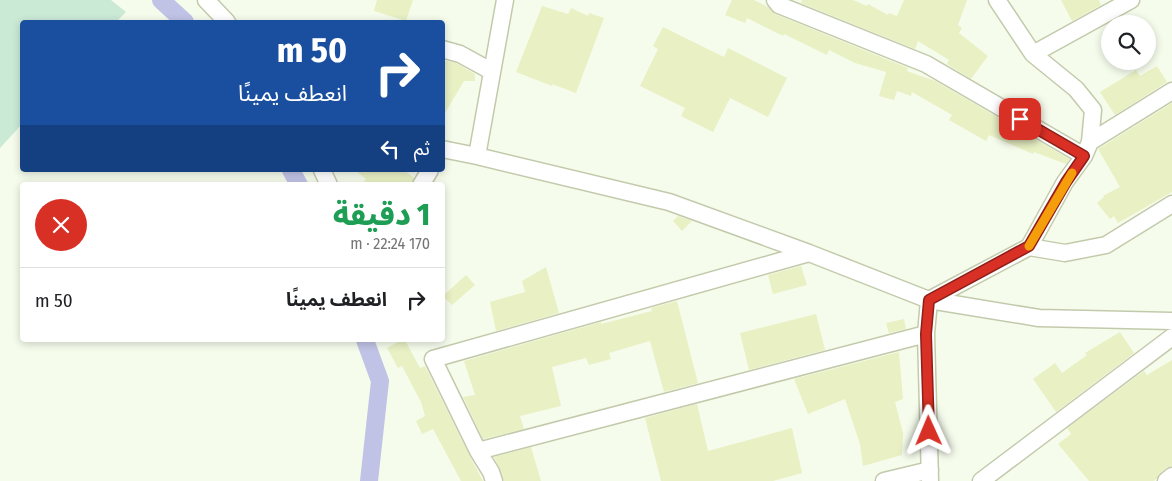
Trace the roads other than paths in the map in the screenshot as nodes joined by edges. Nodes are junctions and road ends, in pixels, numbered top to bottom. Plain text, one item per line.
1 (206, 0) edge
2 (505, 0) edge
3 (997, 0) edge
4 (1131, 0) edge
5 (777, 2) edge
6 (225, 20) edge
7 (445, 50) edge
8 (1033, 54) junction
9 (491, 71) junction
10 (1172, 92) edge
11 (1087, 149) junction
12 (445, 150) edge
13 (477, 156) junction
14 (1172, 204) edge
15 (1029, 246) junction
16 (809, 252) junction
17 (929, 300) junction
18 (1172, 321) edge
19 (926, 334) junction
20 (1172, 337) edge
21 (478, 451) junction
22 (930, 476) edge
23 (1172, 476) edge
24 (494, 481) edge
25 (884, 481) edge
26 (981, 481) edge
27 (1166, 481) edge

1 - 6 street
2 - 9 street
3 - 8 street
4 - 8 street
5 - 11 street
7 - 9 street
8 - 11 street
9 - 13 street
10 - 11 street
11 - 15 street
12 - 13 street
13 - 16 street
14 - 15 street
15 - 17 street
16 - 17 street
16 - 21 street
17 - 18 street
17 - 19 street
19 - 21 street
19 - 22 street
20 - 26 street
21 - 24 street
22 - 25 street
23 - 27 street

